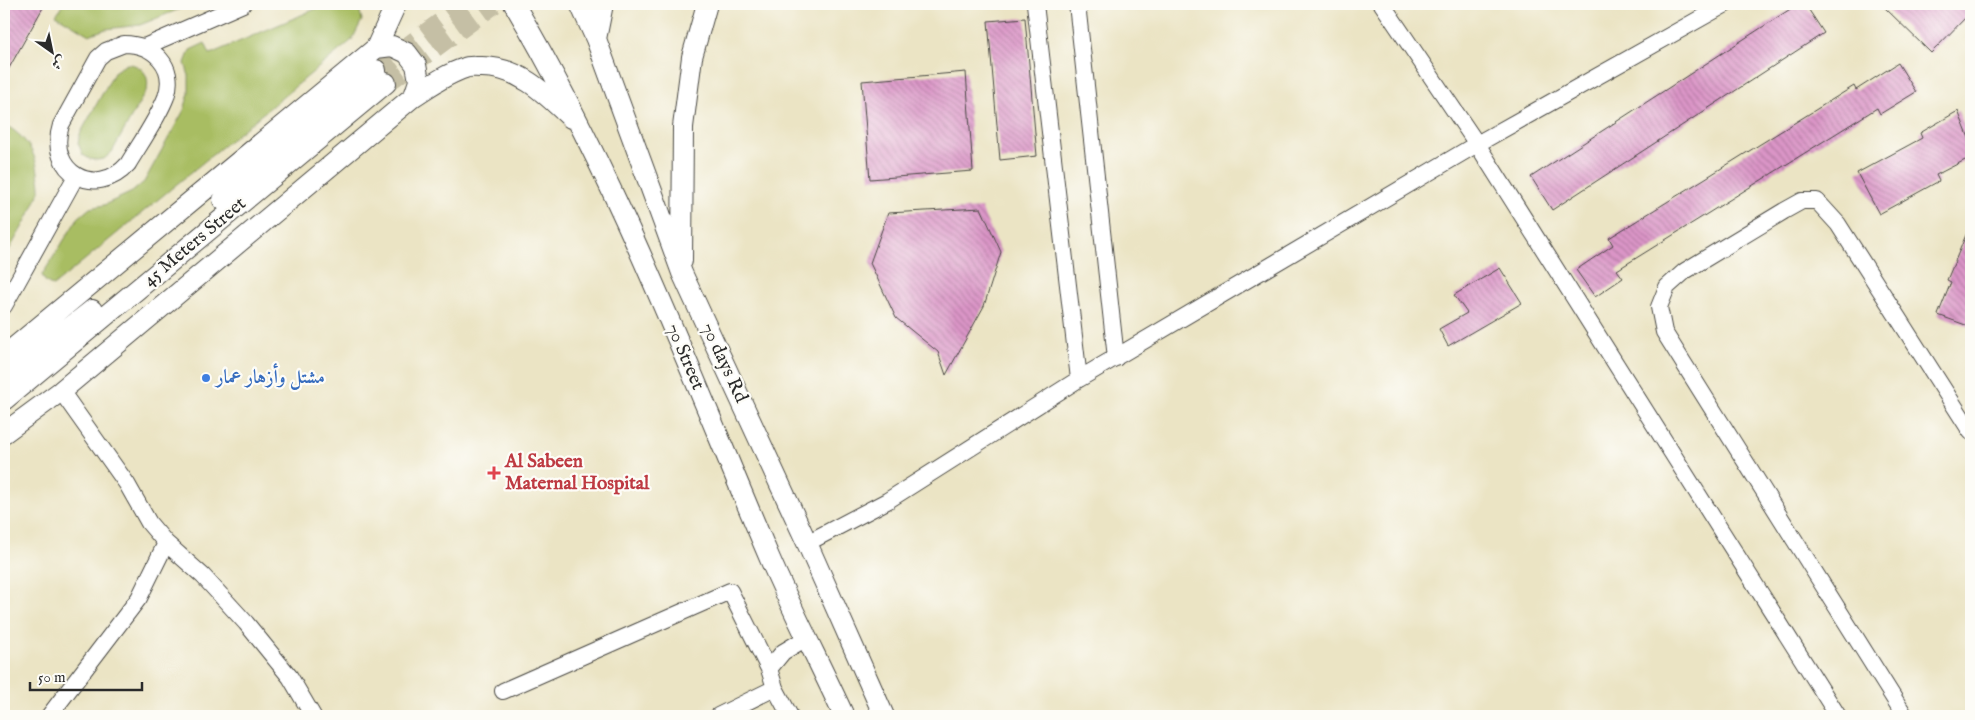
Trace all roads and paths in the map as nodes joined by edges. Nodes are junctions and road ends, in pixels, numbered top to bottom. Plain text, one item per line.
1 (243, 4) edge
2 (396, 4) edge
3 (514, 4) edge
4 (580, 4) edge
5 (603, 4) edge
6 (707, 4) edge
7 (1035, 4) edge
8 (1077, 4) edge
9 (1382, 4) edge
10 (1726, 4) edge
11 (596, 39) junction
12 (144, 47) junction
13 (376, 48) junction
14 (414, 96) junction
15 (584, 131) junction
16 (1477, 144) junction
17 (76, 176) junction
18 (682, 273) junction
19 (4, 306) edge
20 (4, 356) edge
21 (1116, 358) junction
22 (4, 379) edge
23 (1079, 379) junction
24 (61, 392) junction
25 (4, 400) edge
26 (1971, 432) edge
27 (4, 433) edge
28 (166, 543) junction
29 (807, 543) junction
30 (808, 637) junction
31 (770, 669) junction
32 (775, 688) junction
33 (503, 691) dead end
34 (49, 716) edge
35 (313, 716) edge
36 (718, 716) edge
37 (790, 716) edge
38 (844, 716) edge
39 (884, 716) edge
40 (1838, 716) edge
41 (1905, 716) edge

1 - 12 street
2 - 13 main road
3 - 15 main road, 70 Street
4 - 11 main road, 70 days Rd
5 - 11 main road
6 - 18 main road
7 - 23 street
8 - 21 street
9 - 16 street
10 - 16 street
11 - 18 main road, 70 days Rd
12 - 17 street
12 - 17 street
13 - 14 main road
13 - 20 main road
14 - 15 main road
14 - 24 main road
15 - 30 main road, 70 Street
16 - 21 street
16 - 40 street
17 - 19 street
18 - 29 main road, 70 days Rd
21 - 23 street
22 - 25 main road, 45 Meters Street
23 - 29 street
24 - 27 main road
24 - 28 street
26 - 41 street
28 - 34 street
28 - 35 street
29 - 39 main road, 70 days Rd
30 - 31 street
30 - 38 main road, 70 Street
31 - 32 street
31 - 33 street
32 - 36 street
32 - 37 street

